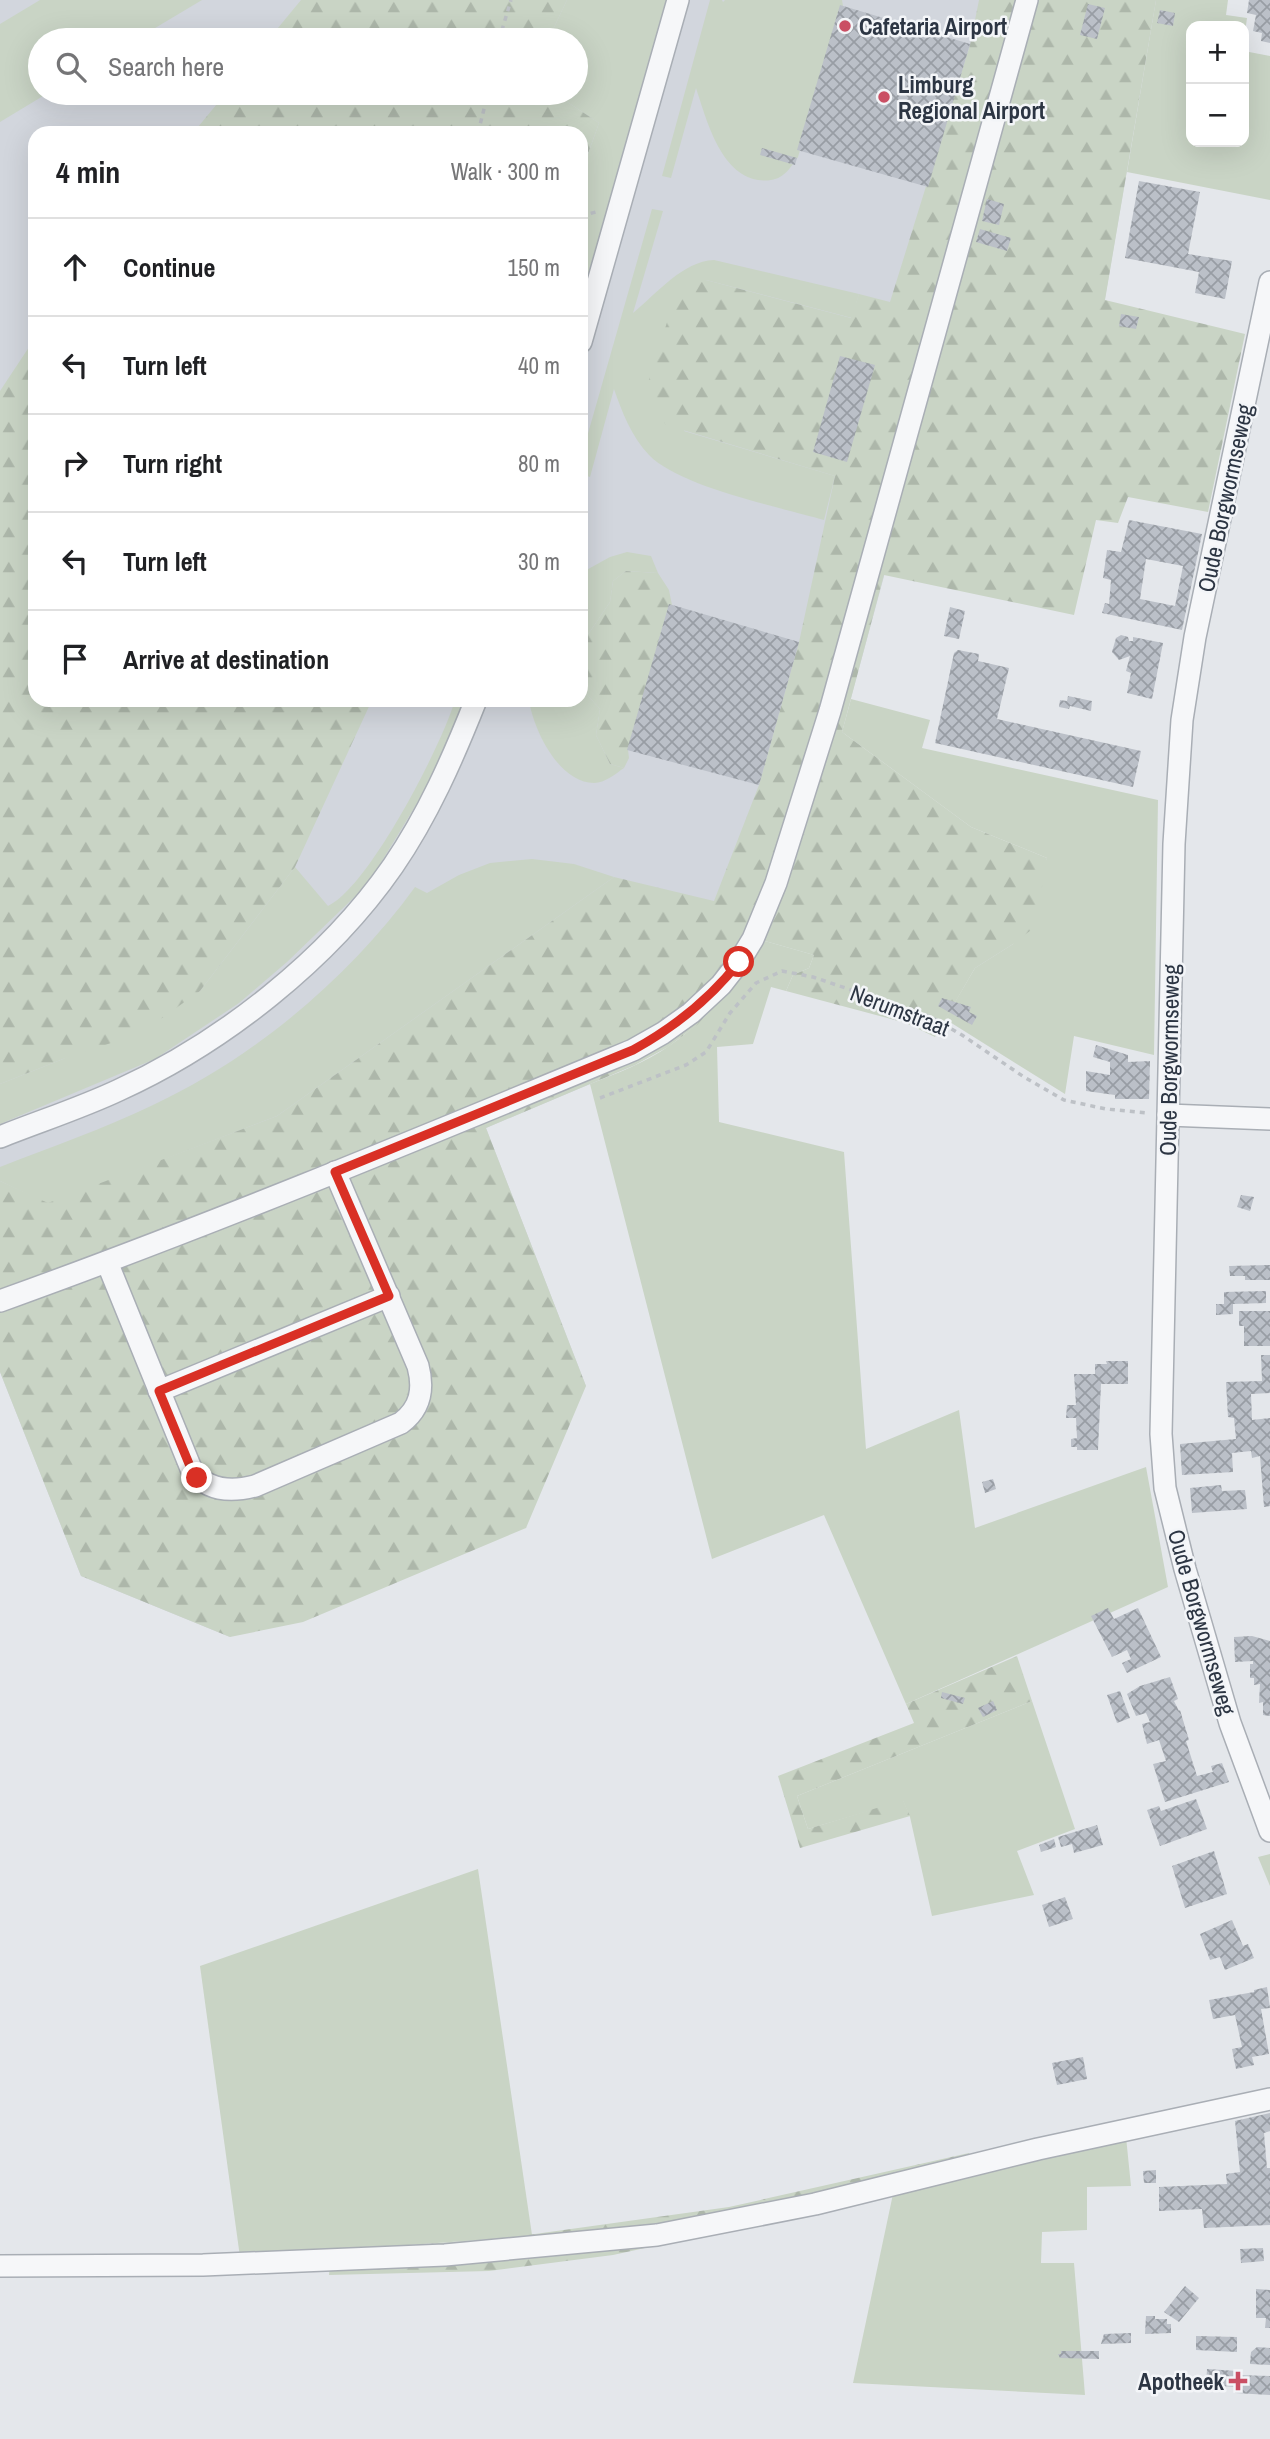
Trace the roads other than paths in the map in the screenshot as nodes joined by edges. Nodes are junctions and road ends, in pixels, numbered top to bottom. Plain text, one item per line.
1 (678, 0) edge
2 (1027, 0) edge
3 (1270, 282) edge
4 (588, 317) edge
5 (473, 707) edge
6 (1168, 1115) junction
7 (1270, 1119) edge
8 (0, 1137) edge
9 (335, 1172) junction
10 (107, 1262) junction
11 (389, 1296) junction
12 (0, 1301) edge
13 (159, 1391) junction
14 (1270, 1831) edge
15 (1270, 2099) edge
16 (0, 2266) edge

1 - 4 street
2 - 9 street
3 - 6 street, Oude Borgwormseweg
5 - 8 street
6 - 7 street
6 - 14 street, Oude Borgwormseweg
9 - 10 street
9 - 11 street
10 - 12 street
10 - 13 street
11 - 13 street
11 - 13 street
15 - 16 street

